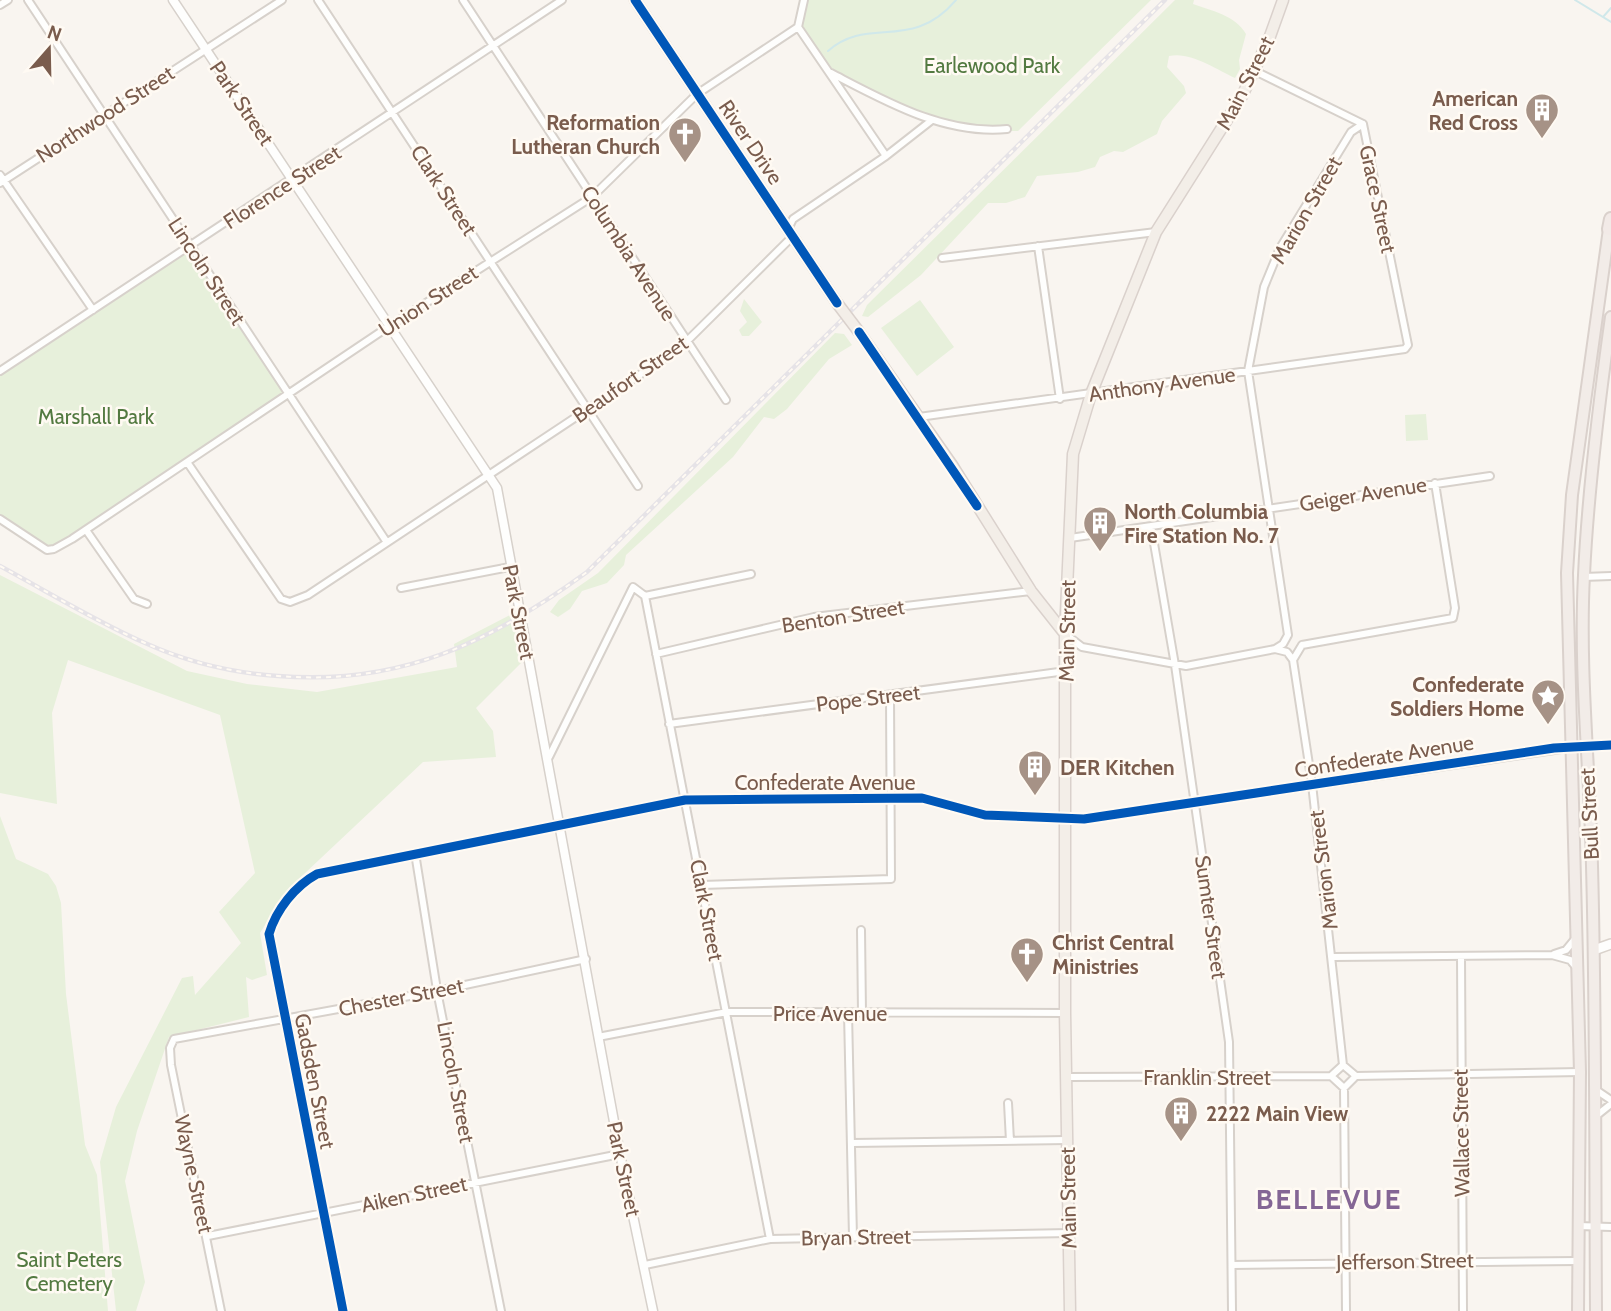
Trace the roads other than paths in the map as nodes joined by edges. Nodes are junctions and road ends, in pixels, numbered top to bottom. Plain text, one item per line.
1 (8, 0) edge
2 (28, 0) edge
3 (173, 0) edge
4 (282, 0) edge
5 (318, 0) edge
6 (463, 0) edge
7 (562, 0) edge
8 (635, 0) edge
9 (804, 0) edge
10 (1283, 0) edge
11 (0, 5) edge
12 (798, 27) junction
13 (494, 47) junction
14 (205, 49) junction
15 (1255, 71) junction
16 (831, 73) junction
17 (697, 94) junction
18 (394, 114) junction
19 (104, 115) junction
20 (932, 120) junction
21 (1363, 124) junction
22 (1007, 129) dead end
23 (886, 156) junction
24 (293, 179) junction
25 (1, 180) edge
26 (592, 197) junction
27 (1610, 224) edge
28 (1156, 232) junction
29 (792, 237) junction
30 (1038, 246) junction
31 (191, 247) junction
32 (943, 258) dead end
33 (490, 261) junction
34 (93, 310) junction
35 (1611, 318) edge
36 (388, 327) junction
37 (1597, 327) junction
38 (1610, 332) edge
39 (687, 342) junction
40 (1405, 349) joint
41 (1611, 351) edge
42 (1604, 370) junction
43 (0, 371) edge
44 (1248, 371) junction
45 (288, 394) junction
46 (1091, 394) junction
47 (1060, 399) junction
48 (726, 400) dead end
49 (587, 412) junction
50 (919, 417) junction
51 (187, 461) junction
52 (490, 474) junction
53 (1490, 476) dead end
54 (1435, 483) junction
55 (638, 486) dead end
56 (1270, 509) junction
57 (0, 519) edge
58 (1151, 526) junction
59 (86, 530) junction
60 (1070, 537) junction
61 (386, 541) junction
62 (510, 567) junction
63 (751, 574) dead end
64 (1611, 576) edge
65 (1583, 577) junction
66 (401, 588) dead end
67 (1031, 591) junction
68 (645, 596) junction
69 (147, 604) dead end
70 (1065, 634) junction
71 (1288, 635) junction
72 (1302, 645) junction
73 (1275, 649) junction
74 (656, 654) junction
75 (1293, 660) junction
76 (1175, 665) junction
77 (1066, 671) junction
78 (890, 696) junction
79 (669, 724) junction
80 (1585, 745) junction
81 (1611, 745) edge
82 (1569, 747) junction
83 (549, 757) junction
84 (1312, 785) junction
85 (889, 797) junction
86 (685, 800) junction
87 (1195, 803) junction
88 (1065, 819) junction
89 (560, 824) junction
90 (415, 853) junction
91 (317, 874) joint
92 (702, 885) junction
93 (861, 930) dead end
94 (1576, 938) junction
95 (1611, 944) edge
96 (1594, 950) junction
97 (1576, 954) junction
98 (1552, 955) junction
99 (1461, 956) junction
100 (1334, 957) junction
101 (586, 959) junction
102 (1577, 969) junction
103 (438, 991) junction
104 (727, 1012) junction
105 (848, 1013) junction
106 (862, 1013) junction
107 (1065, 1013) junction
108 (286, 1018) junction
109 (598, 1037) junction
110 (174, 1039) joint
111 (1343, 1065) junction
112 (1580, 1072) junction
113 (1461, 1073) junction
114 (1331, 1076) junction
115 (1356, 1076) junction
116 (1066, 1077) junction
117 (1229, 1078) junction
118 (1344, 1088) junction
119 (1596, 1090) junction
120 (1611, 1102) edge
121 (1008, 1103) dead end
122 (1596, 1116) junction
123 (1067, 1140) junction
124 (1010, 1141) junction
125 (852, 1143) junction
126 (620, 1154) junction
127 (476, 1181) junction
128 (323, 1213) junction
129 (1578, 1226) junction
130 (1595, 1227) junction
131 (1611, 1227) edge
132 (1069, 1233) junction
133 (208, 1236) junction
134 (853, 1237) junction
135 (770, 1239) junction
136 (1463, 1260) junction
137 (1345, 1261) junction
138 (1578, 1261) junction
139 (645, 1265) junction
140 (1232, 1265) junction
141 (221, 1311) edge
142 (343, 1311) edge
143 (501, 1311) edge
144 (653, 1311) edge
145 (1070, 1311) edge
146 (1232, 1311) edge
147 (1346, 1311) edge
148 (1464, 1311) edge
149 (1578, 1311) edge
150 (1596, 1311) edge

1 - 11 street
2 - 19 street, Lincoln Street
3 - 14 street, Park Street
4 - 14 street, Northwood Street
5 - 18 street, Clark Street
6 - 13 street, Columbia Avenue
7 - 13 street, Florence Street
8 - 17 main road, River Drive
9 - 12 street
10 - 15 main road, Main Street
12 - 16 street
12 - 17 street, Union Street
13 - 18 street, Florence Street
13 - 26 street, Columbia Avenue
14 - 19 street, Northwood Street
14 - 24 street, Park Street
15 - 21 street, Grace Street
15 - 28 main road, Main Street
16 - 20 street
16 - 23 street
17 - 26 street, Union Street
17 - 29 main road, River Drive
18 - 24 street, Florence Street
18 - 33 street, Clark Street
19 - 25 street, Northwood Street
19 - 31 street, Lincoln Street
20 - 22 street
20 - 23 street, Beaufort Street
21 - 40 street, Grace Street
21 - 44 street, Marion Street
23 - 29 street, Beaufort Street
24 - 31 street, Florence Street
24 - 36 street, Park Street
25 - 34 street
26 - 33 street, Union Street
26 - 39 street, Columbia Avenue
27 - 37 highway, Bull Street
28 - 30 street
28 - 46 main road, Main Street
29 - 39 street, Beaufort Street
29 - 50 main road, River Drive, bridge
30 - 32 street
30 - 47 street
31 - 34 street, Florence Street
31 - 45 street, Lincoln Street
33 - 36 street, Union Street
33 - 49 street, Clark Street
34 - 43 street, Florence Street
35 - 37 main road
35 - 38 highway, Bull Street
36 - 45 street, Union Street
36 - 52 street, Park Street
37 - 38 main road
37 - 82 highway, Bull Street
38 - 42 highway, Bull Street
39 - 48 street, Columbia Avenue
39 - 49 street, Beaufort Street
40 - 44 street, Anthony Avenue
41 - 42 highway
42 - 65 highway, Bull Street
44 - 46 street, Anthony Avenue
44 - 56 street, Marion Street
45 - 51 street, Union Street
45 - 61 street, Lincoln Street
46 - 47 street, Anthony Avenue
46 - 60 main road, Main Street
47 - 50 street, Anthony Avenue
49 - 52 street, Beaufort Street
49 - 55 street, Clark Street
50 - 67 main road, River Drive
51 - 59 street, Union Street
51 - 61 street, Beaufort Street
52 - 61 street, Beaufort Street
52 - 62 street, Park Street
53 - 54 street, Geiger Avenue
54 - 56 street, Geiger Avenue
54 - 72 street
56 - 58 street, Geiger Avenue
56 - 71 street, Marion Street
57 - 59 street, Union Street
58 - 60 street, Geiger Avenue
58 - 76 street, Sumter Street
59 - 69 street
60 - 70 main road, Main Street
62 - 66 street
62 - 83 street, Park Street
63 - 68 street
64 - 65 street
65 - 80 highway, Bull Street
67 - 70 main road, River Drive
67 - 74 street, Benton Street
68 - 74 street, Clark Street
68 - 83 street
70 - 76 street
70 - 77 main road, Main Street
71 - 72 street
71 - 73 street
72 - 75 street
73 - 75 street
73 - 76 street
74 - 79 street, Clark Street
75 - 84 street, Marion Street
76 - 87 street, Sumter Street
77 - 78 street, Pope Street
77 - 88 main road, Main Street
78 - 79 street, Pope Street
78 - 85 street
79 - 86 street, Clark Street
80 - 81 street
80 - 82 street, Confederate Avenue
80 - 96 highway, Bull Street
82 - 84 street, Confederate Avenue
82 - 94 highway, Bull Street
83 - 89 street, Park Street
84 - 87 street, Confederate Avenue
84 - 100 street, Marion Street
85 - 86 street, Confederate Avenue
85 - 88 street, Confederate Avenue
85 - 92 street
86 - 89 street, Confederate Avenue
86 - 92 street, Clark Street
87 - 88 street, Confederate Avenue
87 - 117 street, Sumter Street
88 - 107 main road, Main Street
89 - 90 street, Confederate Avenue
89 - 101 street, Park Street
90 - 91 street, Confederate Avenue
90 - 103 street, Lincoln Street
91 - 108 street, Gadsden Street
92 - 104 street, Clark Street
93 - 106 street
94 - 97 highway, Bull Street
94 - 98 street
95 - 96 main road
96 - 97 street
96 - 119 highway, Bull Street
97 - 102 highway, Bull Street
98 - 99 street
98 - 102 street
99 - 100 street
99 - 113 street, Wallace Street
100 - 111 street, Marion Street
101 - 103 street, Chester Street
101 - 109 street, Park Street
102 - 112 highway, Bull Street
103 - 108 street, Chester Street
103 - 127 street, Lincoln Street
104 - 105 street, Price Avenue
104 - 109 street, Price Avenue
104 - 135 street, Clark Street
105 - 106 street, Price Avenue
105 - 125 street
106 - 107 street, Price Avenue
107 - 116 main road, Main Street
108 - 110 street, Chester Street
108 - 128 street, Gadsden Street
109 - 126 street, Park Street
110 - 133 street, Wayne Street
111 - 114 street
111 - 115 street
112 - 113 street
112 - 129 highway, Bull Street
113 - 115 street
113 - 136 street, Wallace Street
114 - 117 street, Franklin Street
114 - 118 street
115 - 118 street
116 - 117 street, Franklin Street
116 - 123 main road, Main Street
117 - 140 street, Sumter Street
118 - 137 street
119 - 120 street
119 - 122 highway, Bull Street
120 - 122 street
121 - 124 street
122 - 130 highway, Bull Street
123 - 124 street
123 - 132 main road, Main Street
124 - 125 street
125 - 134 street
126 - 127 street, Aiken Street
126 - 139 street, Park Street
127 - 128 street, Aiken Street
127 - 143 street, Lincoln Street
128 - 133 street, Aiken Street
128 - 142 street, Gadsden Street
129 - 130 street
129 - 138 highway, Bull Street
130 - 131 street
130 - 150 highway, Bull Street
132 - 134 street, Bryan Street
132 - 145 main road, Main Street
133 - 141 street, Wayne Street
134 - 135 street, Bryan Street
135 - 139 street, Bryan Street
136 - 137 street, Jefferson Street
136 - 138 street, Jefferson Street
136 - 148 street, Wallace Street
137 - 140 street, Jefferson Street
137 - 147 street
138 - 149 highway, Bull Street
139 - 144 street, Park Street
140 - 146 street, Sumter Street

